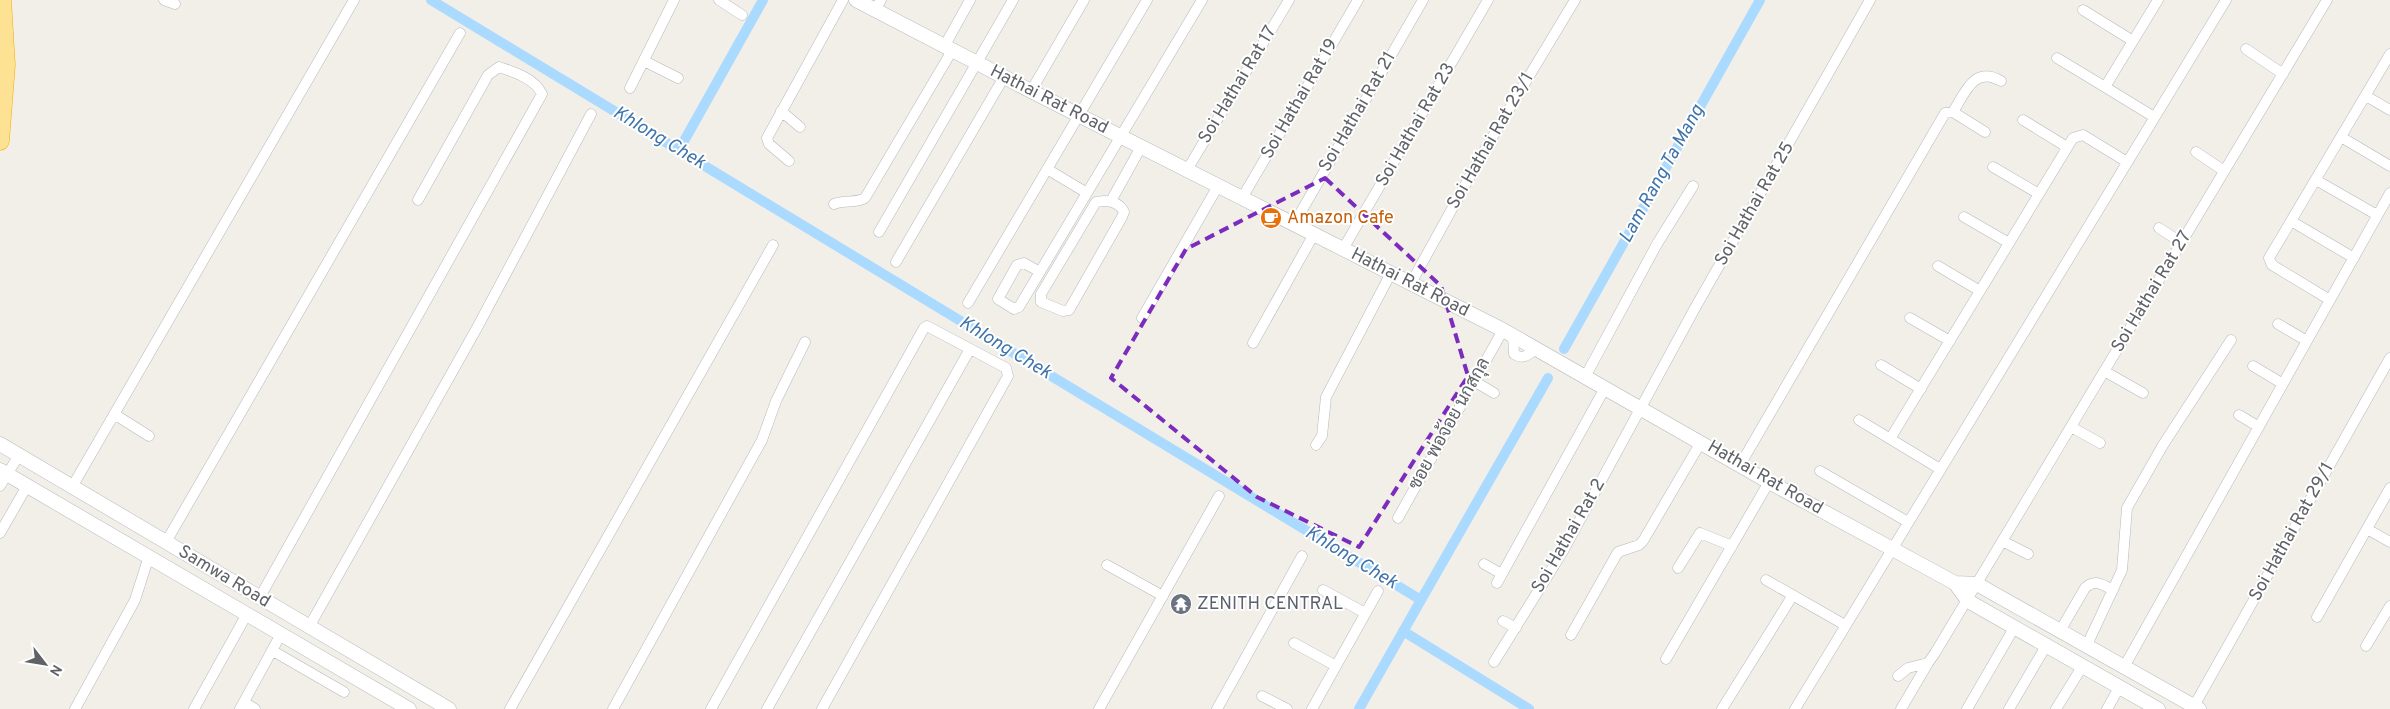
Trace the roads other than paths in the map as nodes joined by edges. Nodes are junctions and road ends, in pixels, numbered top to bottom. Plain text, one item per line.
1 (2, 0) edge
2 (164, 0) edge
3 (354, 0) edge
4 (674, 0) edge
5 (719, 0) edge
6 (843, 0) edge
7 (856, 0) edge
8 (970, 0) edge
9 (1014, 0) edge
10 (1084, 0) edge
11 (1147, 0) edge
12 (1202, 0) edge
13 (1289, 0) edge
14 (1358, 0) edge
15 (1423, 0) edge
16 (1488, 0) edge
17 (1575, 0) edge
18 (1870, 0) edge
19 (2158, 0) edge
20 (2226, 0) edge
21 (2327, 0) edge
22 (175, 4) dead end
23 (878, 5) edge
24 (2083, 10) dead end
25 (742, 15) dead end
26 (460, 33) dead end
27 (2133, 41) junction
28 (949, 47) junction
29 (2246, 49) dead end
30 (2390, 55) edge
31 (2057, 58) dead end
32 (644, 61) junction
33 (977, 63) junction
34 (2283, 74) junction
35 (1004, 77) junction
36 (678, 78) dead end
37 (2001, 81) dead end
38 (2106, 87) junction
39 (630, 88) dead end
40 (1031, 91) junction
41 (2366, 96) junction
42 (2390, 110) edge
43 (781, 111) junction
44 (1953, 112) junction
45 (590, 114) dead end
46 (1078, 115) junction
47 (2154, 117) junction
48 (2023, 120) dead end
49 (800, 127) dead end
50 (1985, 132) dead end
51 (1121, 136) junction
52 (2341, 137) junction
53 (0, 141) edge
54 (1141, 147) junction
55 (2067, 147) junction
56 (2196, 152) dead end
57 (789, 161) dead end
58 (2127, 162) junction
59 (2390, 166) edge
60 (1993, 167) dead end
61 (1047, 169) junction
62 (1187, 170) junction
63 (2224, 171) junction
64 (2316, 180) junction
65 (1218, 186) junction
66 (1693, 186) dead end
67 (1087, 193) junction
68 (2390, 193) edge
69 (2039, 194) junction
70 (1242, 198) junction
71 (418, 200) dead end
72 (1111, 201) junction
73 (834, 204) dead end
74 (2377, 215) junction
75 (1964, 217) dead end
76 (2291, 221) junction
77 (1294, 224) junction
78 (2159, 228) dead end
79 (879, 232) dead end
80 (1314, 234) junction
81 (2009, 243) junction
82 (2182, 243) junction
83 (773, 245) dead end
84 (1343, 249) junction
85 (2354, 258) junction
86 (896, 262) dead end
87 (1938, 266) dead end
88 (1040, 272) junction
89 (1392, 273) junction
90 (1411, 283) junction
91 (1980, 291) junction
92 (2330, 300) junction
93 (968, 303) dead end
94 (1142, 318) dead end
95 (1910, 318) dead end
96 (2278, 324) dead end
97 (1508, 333) junction
98 (1950, 340) junction
99 (2231, 340) dead end
100 (2307, 341) junction
101 (805, 342) dead end
102 (1253, 343) dead end
103 (970, 348) junction
104 (2390, 358) edge
105 (1881, 365) dead end
106 (2253, 366) dead end
107 (2104, 371) junction
108 (1585, 377) junction
109 (1474, 381) junction
110 (2283, 384) junction
111 (1605, 388) junction
112 (1921, 389) junction
113 (1494, 393) dead end
114 (2143, 393) dead end
115 (1641, 408) junction
116 (114, 414) junction
117 (2239, 415) dead end
118 (1859, 420) dead end
119 (2259, 426) junction
120 (2071, 427) junction
121 (149, 436) dead end
122 (1890, 439) junction
123 (1701, 442) junction
124 (2100, 443) dead end
125 (0, 444) edge
126 (1316, 445) dead end
127 (19, 455) junction
128 (1740, 465) junction
129 (1940, 469) junction
130 (1820, 471) dead end
131 (3, 476) edge
132 (1769, 482) junction
133 (28, 486) junction
134 (72, 487) junction
135 (2390, 488) edge
136 (1219, 496) dead end
137 (1398, 518) dead end
138 (1908, 522) junction
139 (2367, 529) junction
140 (0, 533) edge
141 (2002, 541) junction
142 (166, 542) junction
143 (2390, 542) edge
144 (1732, 546) junction
145 (1892, 548) junction
146 (2028, 554) dead end
147 (148, 556) junction
148 (1302, 556) dead end
149 (1484, 564) dead end
150 (1107, 565) dead end
151 (1678, 568) dead end
152 (1766, 580) dead end
153 (1955, 583) junction
154 (1977, 584) junction
155 (1323, 590) dead end
156 (1378, 590) dead end
157 (2113, 590) junction
158 (1793, 595) junction
159 (1163, 596) junction
160 (260, 597) junction
161 (1968, 601) junction
162 (2390, 606) edge
163 (1366, 613) junction
164 (247, 614) junction
165 (2317, 617) dead end
166 (1503, 621) dead end
167 (1846, 625) junction
168 (309, 627) junction
169 (1516, 628) junction
170 (2014, 628) junction
171 (2060, 631) junction
172 (282, 634) junction
173 (1571, 635) dead end
174 (1294, 643) dead end
175 (2086, 645) junction
176 (2046, 646) junction
177 (2366, 646) dead end
178 (273, 651) junction
179 (1666, 659) dead end
180 (1494, 662) dead end
181 (1928, 663) junction
182 (1336, 666) junction
183 (2082, 667) junction
184 (2124, 667) junction
185 (1898, 676) dead end
186 (2119, 688) junction
187 (344, 692) dead end
188 (1262, 696) dead end
189 (242, 706) edge
190 (2060, 707) edge
191 (2197, 708) edge
192 (75, 709) edge
193 (194, 709) edge
194 (255, 709) edge
195 (409, 709) edge
196 (449, 709) edge
197 (510, 709) edge
198 (613, 709) edge
199 (711, 709) edge
200 (767, 709) edge
201 (822, 709) edge
202 (1099, 709) edge
203 (1217, 709) edge
204 (1287, 709) edge
205 (1312, 709) edge
206 (1722, 709) edge
207 (1795, 709) edge
208 (1901, 709) edge
209 (1967, 709) edge
210 (2009, 709) edge
211 (2107, 709) edge
212 (2158, 709) edge

1 - 53 highway
2 - 22 street
3 - 116 street
4 - 32 street
5 - 25 street
6 - 43 street
7 - 23 main road, Hathai Rat Road
8 - 28 street
9 - 33 street
10 - 40 street
11 - 46 street
12 - 51 street
13 - 62 street, Soi Hathai Rat 17
14 - 70 street, Soi Hathai Rat 19
15 - 77 street, Soi Hathai Rat 21
16 - 84 street, Soi Hathai Rat 23
17 - 90 street, Soi Hathai Rat 23/1
18 - 115 street, Soi Hathai Rat 25
19 - 27 street
20 - 47 street
21 - 34 street, Soi Hathai Rat 27
23 - 28 main road, Hathai Rat Road
24 - 27 street
26 - 142 street
27 - 38 street
28 - 33 main road, Hathai Rat Road
28 - 73 street
29 - 34 street
30 - 41 street
31 - 38 street
32 - 36 street
32 - 39 street
33 - 35 main road, Hathai Rat Road
33 - 79 street
34 - 63 street, Soi Hathai Rat 27
35 - 40 main road, Hathai Rat Road
35 - 86 street
37 - 44 street
38 - 47 street
40 - 46 main road, Hathai Rat Road
41 - 42 street
41 - 52 street
43 - 49 street
43 - 57 street
44 - 50 street
44 - 128 street
45 - 168 street
46 - 51 main road, Hathai Rat Road
46 - 61 street
47 - 58 street
48 - 55 street
51 - 54 main road, Hathai Rat Road
51 - 67 street
52 - 59 street
52 - 64 street
54 - 62 main road, Hathai Rat Road
54 - 72 street
55 - 58 street
55 - 69 street
56 - 63 street
58 - 129 street
60 - 69 street
61 - 67 street
61 - 93 street
62 - 65 main road, Hathai Rat Road
63 - 82 street, Soi Hathai Rat 27
64 - 74 street
64 - 76 street
65 - 70 main road, Hathai Rat Road
65 - 94 street
66 - 108 street
67 - 88 street
68 - 74 street
69 - 81 street
70 - 77 main road, Hathai Rat Road
71 - 160 street
72 - 72 street
74 - 85 street
75 - 81 street
76 - 85 street
76 - 92 street
77 - 80 main road, Hathai Rat Road
78 - 82 street
80 - 84 main road, Hathai Rat Road
80 - 102 street
81 - 91 street
82 - 107 street, Soi Hathai Rat 27
83 - 197 street
84 - 89 main road, Hathai Rat Road
85 - 92 street
87 - 91 street
88 - 88 street
89 - 90 main road, Hathai Rat Road
89 - 126 street
90 - 97 main road, Hathai Rat Road
91 - 98 street
92 - 100 street
95 - 98 street
96 - 100 street
97 - 108 main road, Hathai Rat Road
97 - 109 street, ซอย พ่อจ้อย นกสกุล
98 - 112 street
99 - 157 street
100 - 110 street
101 - 198 street
103 - 199 street
103 - 200 street
103 - 201 street
104 - 191 street, Soi Hathai Rat 29/1
105 - 112 street
106 - 110 street
107 - 114 street
107 - 120 street, Soi Hathai Rat 27
108 - 111 main road, Hathai Rat Road
109 - 113 street
109 - 137 street, ซอย พ่อจ้อย นกสกุล
110 - 119 street
111 - 115 main road, Hathai Rat Road
111 - 149 street
112 - 122 street
115 - 123 main road, Hathai Rat Road
115 - 169 street, Soi Hathai Rat 2
116 - 121 street
116 - 134 street
117 - 119 street
118 - 122 street
119 - 184 street
120 - 124 street
120 - 141 street, Soi Hathai Rat 27
122 - 129 street
123 - 128 main road, Hathai Rat Road
123 - 173 street
125 - 127 main road, Samwa Road
127 - 131 street
127 - 134 main road, Samwa Road
128 - 132 main road, Hathai Rat Road
129 - 138 street
130 - 138 street
131 - 133 main road, Samwa Road
132 - 144 street
132 - 145 main road, Hathai Rat Road
133 - 140 street
133 - 147 main road, Samwa Road
134 - 142 main road, Samwa Road
135 - 139 street
136 - 159 street
138 - 145 street
139 - 143 street
139 - 165 street
141 - 146 street
141 - 154 street, Soi Hathai Rat 27
142 - 160 main road, Samwa Road
144 - 151 street
144 - 179 street
145 - 153 main road, Hathai Rat Road
145 - 167 street
147 - 164 main road, Samwa Road
147 - 192 street
148 - 203 street
150 - 159 street
152 - 158 street
153 - 154 main road, Hathai Rat Road
153 - 161 main road, Hathai Rat Road
154 - 161 street, Soi Hathai Rat 27
154 - 171 main road, Hathai Rat Road
155 - 163 street
156 - 163 street
157 - 171 street
157 - 175 street
158 - 167 street
158 - 206 street
159 - 202 street
160 - 168 main road, Samwa Road
161 - 170 main road, Hathai Rat Road
161 - 181 street, Soi Hathai Rat 27
162 - 177 street
163 - 182 street
164 - 172 main road, Samwa Road
164 - 193 street
166 - 169 street
167 - 207 street
168 - 196 main road, Samwa Road
169 - 180 street, Soi Hathai Rat 2
170 - 176 main road, Hathai Rat Road
170 - 209 street
171 - 175 main road, Hathai Rat Road
172 - 178 street
172 - 195 main road, Samwa Road
174 - 182 street
175 - 184 main road, Hathai Rat Road
176 - 183 main road, Hathai Rat Road
176 - 210 street
178 - 187 street
178 - 189 street
181 - 185 street
181 - 208 street, Soi Hathai Rat 27
182 - 205 street
183 - 186 main road, Hathai Rat Road
183 - 190 street
184 - 191 main road, Hathai Rat Road
186 - 211 street
186 - 212 main road, Hathai Rat Road
188 - 204 street
189 - 194 street

